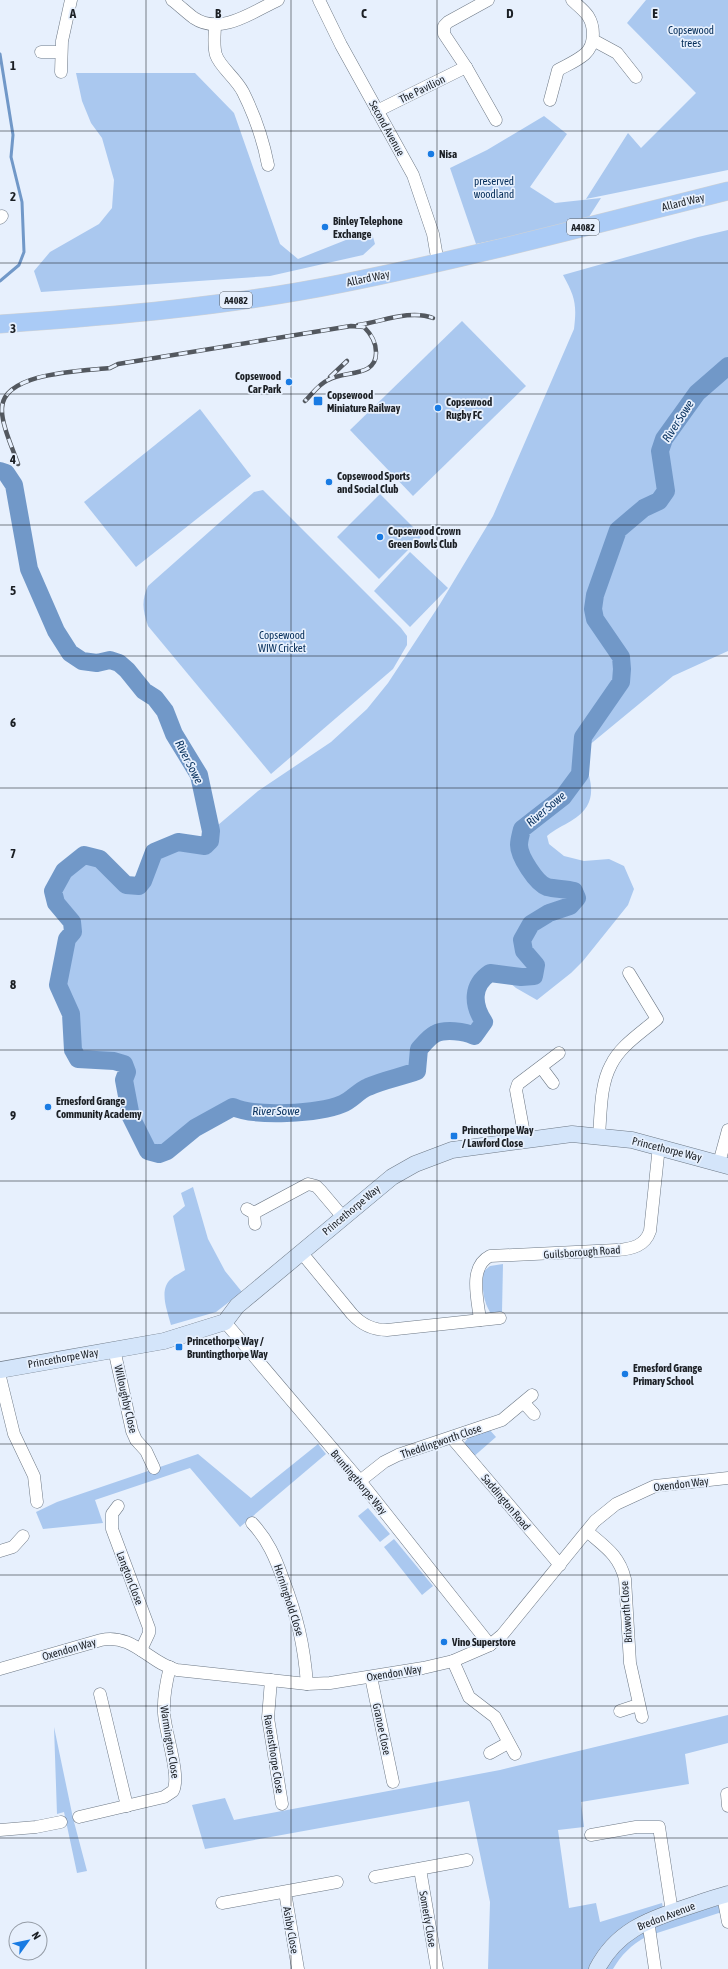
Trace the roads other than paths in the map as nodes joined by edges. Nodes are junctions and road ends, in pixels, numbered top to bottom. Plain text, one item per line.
1 (71, 0) edge
2 (172, 0) edge
3 (278, 0) edge
4 (319, 0) edge
5 (488, 0) edge
6 (572, 0) edge
7 (215, 24) junction
8 (593, 40) junction
9 (41, 52) dead end
10 (61, 52) junction
11 (466, 68) junction
12 (61, 72) dead end
13 (636, 77) dead end
14 (550, 100) dead end
15 (377, 111) junction
16 (496, 120) dead end
17 (268, 165) dead end
18 (728, 191) edge
19 (438, 263) junction
20 (0, 324) edge
21 (628, 973) dead end
22 (559, 1053) dead end
23 (542, 1066) junction
24 (553, 1083) dead end
25 (728, 1130) edge
26 (599, 1135) junction
27 (525, 1139) junction
28 (659, 1146) junction
29 (723, 1164) edge
30 (252, 1215) dead end
31 (342, 1216) junction
32 (301, 1252) junction
33 (500, 1318) dead end
34 (480, 1320) junction
35 (225, 1322) junction
36 (114, 1349) junction
37 (0, 1370) edge
38 (0, 1377) edge
39 (534, 1414) dead end
40 (452, 1438) junction
41 (154, 1468) dead end
42 (728, 1478) edge
43 (360, 1481) junction
44 (37, 1502) dead end
45 (118, 1506) dead end
46 (252, 1523) dead end
47 (588, 1532) junction
48 (23, 1536) dead end
49 (0, 1551) edge
50 (560, 1565) junction
51 (490, 1646) junction
52 (141, 1650) junction
53 (453, 1661) junction
54 (170, 1668) junction
55 (0, 1669) edge
56 (371, 1676) junction
57 (271, 1680) junction
58 (307, 1684) junction
59 (100, 1694) dead end
60 (638, 1705) junction
61 (620, 1711) dead end
62 (642, 1717) dead end
63 (508, 1743) junction
64 (490, 1752) dead end
65 (515, 1754) dead end
66 (393, 1782) dead end
67 (282, 1804) dead end
68 (126, 1806) junction
69 (79, 1817) dead end
70 (61, 1822) dead end
71 (0, 1830) edge
72 (591, 1834) dead end
73 (467, 1860) dead end
74 (420, 1869) junction
75 (375, 1877) dead end
76 (337, 1882) dead end
77 (285, 1892) junction
78 (726, 1895) edge
79 (222, 1903) dead end
80 (672, 1912) junction
81 (648, 1920) junction
82 (728, 1922) edge
83 (298, 1969) edge
84 (437, 1969) edge
85 (597, 1969) edge
86 (655, 1969) edge

1 - 10 street
2 - 7 street
3 - 7 street
4 - 15 street, Second Avenue
5 - 11 street
6 - 8 street
7 - 17 street
8 - 13 street
8 - 14 street
9 - 10 street
10 - 12 street
11 - 15 street, The Pavilion
11 - 16 street
15 - 19 street, Second Avenue
18 - 19 main road, Allard Way / A4082
19 - 20 main road, Allard Way / A4082
21 - 26 street
22 - 23 street
23 - 24 street
23 - 27 street
25 - 29 street
26 - 27 street, Princethorpe Way
26 - 28 street, Princethorpe Way
27 - 31 street, Princethorpe Way
28 - 29 street, Princethorpe Way
28 - 34 street, Guilsborough Road
30 - 31 street
31 - 32 street, Princethorpe Way
32 - 34 street
32 - 35 street, Princethorpe Way
33 - 34 street
35 - 36 street, Princethorpe Way
35 - 43 street, Bruntingthorpe Way
36 - 37 street, Princethorpe Way
36 - 41 street, Willoughby Close
38 - 44 street
39 - 40 street, Theddingworth Close
40 - 43 street, Theddingworth Close
40 - 50 street, Saddington Road
42 - 47 street, Oxendon Way
43 - 51 street, Bruntingthorpe Way
45 - 52 street, Langton Close
46 - 58 street, Horninghold Close
47 - 50 street, Oxendon Way
47 - 60 street, Brixworth Close
48 - 49 street
50 - 51 street, Oxendon Way
51 - 53 street, Oxendon Way
52 - 54 street, Oxendon Way
52 - 55 street, Oxendon Way
53 - 56 street, Oxendon Way
53 - 63 street
54 - 57 street, Oxendon Way
54 - 68 street, Warmington Close
56 - 58 street, Oxendon Way
56 - 66 street, Granoe Close
57 - 58 street, Oxendon Way
57 - 67 street, Ravensthorpe Close
59 - 68 street
60 - 61 street
60 - 62 street, Brixworth Close
63 - 64 street
63 - 65 street
68 - 69 street, Warmington Close
70 - 71 street
72 - 80 street
73 - 74 street
74 - 75 street
74 - 84 street, Somerly Close
76 - 77 street, Ashby Close
77 - 79 street, Ashby Close
77 - 83 street, Ashby Close
78 - 80 street, Bredon Avenue
78 - 82 street
80 - 81 street, Bredon Avenue
81 - 85 street, Bredon Avenue
81 - 86 street

